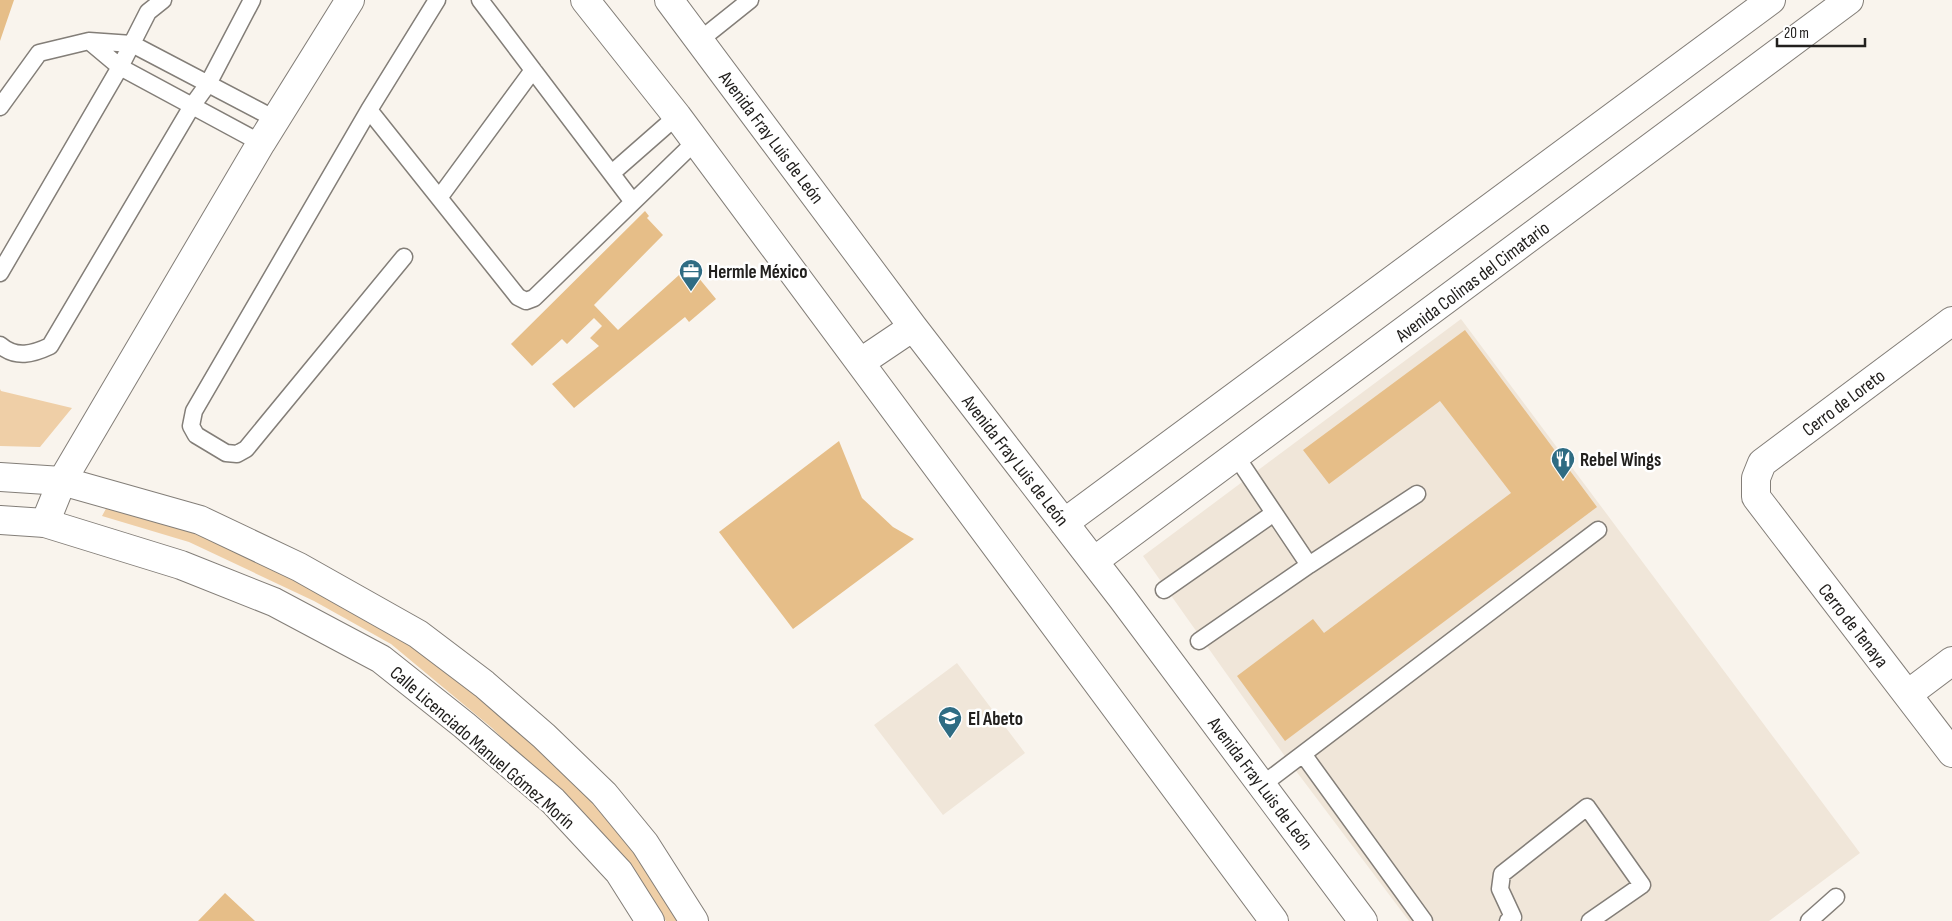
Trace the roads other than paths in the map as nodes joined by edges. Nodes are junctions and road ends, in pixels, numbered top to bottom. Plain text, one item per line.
1 (163, 0) edge
2 (252, 0) edge
3 (350, 0) edge
4 (437, 0) edge
5 (480, 0) edge
6 (585, 0) edge
7 (669, 0) edge
8 (750, 0) edge
9 (1771, 0) edge
10 (1849, 0) edge
11 (700, 40) junction
12 (89, 41) junction
13 (132, 44) junction
14 (120, 67) junction
15 (534, 70) junction
16 (208, 84) junction
17 (192, 106) junction
18 (0, 107) edge
19 (369, 110) junction
20 (678, 116) junction
21 (277, 120) junction
22 (696, 142) junction
23 (261, 143) junction
24 (612, 173) junction
25 (439, 198) junction
26 (633, 202) junction
27 (404, 257) dead end
28 (0, 272) edge
29 (1952, 320) edge
30 (913, 327) junction
31 (0, 345) edge
32 (861, 362) junction
33 (1236, 456) junction
34 (0, 477) edge
35 (62, 481) junction
36 (1417, 494) dead end
37 (1756, 496) joint
38 (1274, 513) junction
39 (0, 520) edge
40 (45, 522) junction
41 (1064, 522) junction
42 (1598, 530) dead end
43 (1094, 561) junction
44 (1309, 565) junction
45 (1164, 590) dead end
46 (1199, 641) dead end
47 (1952, 661) edge
48 (1908, 694) junction
49 (1303, 754) junction
50 (1952, 754) edge
51 (1262, 785) junction
52 (1836, 897) dead end
53 (1270, 918) edge
54 (1513, 920) edge
55 (650, 921) edge
56 (694, 921) edge
57 (1363, 921) edge
58 (1424, 921) edge
59 (1590, 921) edge
60 (1809, 921) edge

1 - 13 lane
2 - 16 lane
3 - 21 street
4 - 19 lane
5 - 15 lane
6 - 20 street
7 - 11 street, Avenida Fray Luis de León
8 - 11 lane
9 - 41 street
10 - 33 street, Avenida Colinas del Cimatario
11 - 30 street, Avenida Fray Luis de León
12 - 13 lane
12 - 14 lane
12 - 18 lane
13 - 14 lane
13 - 16 lane
14 - 17 lane
14 - 28 lane
15 - 24 lane
15 - 25 lane
16 - 17 lane
16 - 21 lane
17 - 23 lane
17 - 31 lane
19 - 25 lane
19 - 27 lane
20 - 22 street
20 - 24 lane
21 - 23 street
22 - 26 lane
22 - 32 street
23 - 35 street
24 - 26 lane
25 - 26 lane
29 - 37 street, Cerro de Loreto
30 - 32 street
30 - 41 street, Avenida Fray Luis de León
32 - 53 street
33 - 38 lane
33 - 43 street, Avenida Colinas del Cimatario
34 - 35 street
35 - 40 street
35 - 56 street
36 - 44 lane
37 - 48 street, Cerro de Tenaya
38 - 44 lane
38 - 45 lane
39 - 40 street, Calle Licenciado Manuel Gómez Morín
40 - 55 street, Calle Licenciado Manuel Gómez Morín
41 - 43 street, Avenida Fray Luis de León
42 - 49 lane
43 - 51 street, Avenida Fray Luis de León
44 - 46 lane
47 - 48 street
48 - 50 street, Cerro de Tenaya
49 - 51 lane
49 - 58 lane
51 - 57 street, Avenida Fray Luis de León
52 - 60 lane
54 - 59 lane

